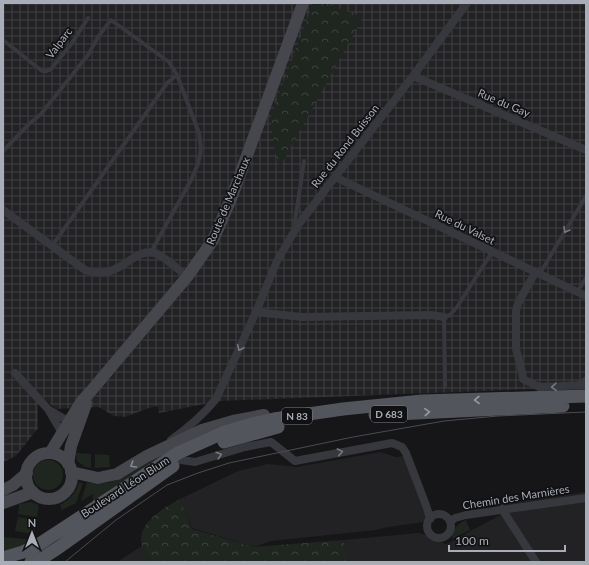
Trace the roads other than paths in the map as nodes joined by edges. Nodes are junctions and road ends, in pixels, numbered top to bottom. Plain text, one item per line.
1 (303, 3) edge
2 (467, 3) edge
3 (88, 18) dead end
4 (3, 40) edge
5 (177, 75) junction
6 (413, 76) junction
7 (586, 150) edge
8 (3, 151) edge
9 (304, 161) dead end
10 (335, 177) junction
11 (586, 196) edge
12 (3, 210) edge
13 (293, 234) junction
14 (51, 246) junction
15 (151, 252) junction
16 (492, 252) junction
17 (537, 274) junction
18 (187, 277) junction
19 (586, 278) edge
20 (578, 292) junction
21 (586, 296) edge
22 (256, 312) junction
23 (444, 317) junction
24 (15, 373) dead end
25 (586, 378) edge
26 (586, 385) edge
27 (445, 386) dead end
28 (574, 386) junction
29 (91, 391) junction
30 (586, 396) edge
31 (586, 405) edge
32 (48, 409) junction
33 (343, 409) junction
34 (68, 421) junction
35 (62, 433) junction
36 (71, 446) junction
37 (50, 453) junction
38 (147, 456) junction
39 (181, 460) junction
40 (70, 468) junction
41 (26, 473) junction
42 (3, 490) edge
43 (34, 492) junction
44 (586, 498) edge
45 (3, 503) edge
46 (502, 509) junction
47 (430, 519) junction
48 (450, 522) junction
49 (3, 558) edge
50 (9, 562) edge
51 (31, 562) edge
52 (536, 562) edge

1 - 18 main road, Route de Marchaux
2 - 6 street, Rue du Rond Buisson
3 - 4 lane, Valparc
5 - 8 lane
5 - 14 lane
5 - 15 lane
6 - 7 street, Rue du Gay
6 - 10 street, Rue du Rond Buisson
9 - 13 lane
10 - 13 street, Rue du Rond Buisson
10 - 16 street, Rue du Valset
11 -> 17 lane
12 - 14 street
13 - 22 street, Rue du Rond Buisson
14 - 15 street
15 - 18 street
16 - 17 street, Rue du Valset
16 - 23 lane
17 - 20 street, Rue du Valset
28 -> 17 street
18 - 29 main road, Route de Marchaux
19 - 20 lane
20 - 21 street, Rue du Valset
22 - 23 street
22 -> 38 street, Rue du Rond Buisson
23 - 27 lane
24 - 32 street
25 - 28 lane
26 - 28 street
29 - 34 main road, Route de Marchaux
29 - 36 main road, Route de Marchaux
30 -> 33 main road, D 683
39 -> 31 main road, D 683
32 - 34 street
32 - 35 street
33 - 38 main road, D 683
33 - 49 main road, Boulevard Léon Blum / N 83
34 - 35 main road, Route de Marchaux
34 - 36 street
35 - 37 main road, Route de Marchaux
36 - 40 main road, Route de Marchaux
37 - 40 main road
37 - 41 main road
38 -> 40 main road, D 683
39 -> 47 street
39 - 50 main road, Boulevard Léon Blum
39 - 51 main road, D 683
40 - 43 main road
41 - 42 main road
41 - 43 main road
43 - 45 main road
44 - 46 street, Chemin des Marnières
46 - 48 street, Chemin des Marnières
46 - 52 street
47 - 48 street
47 - 48 street

